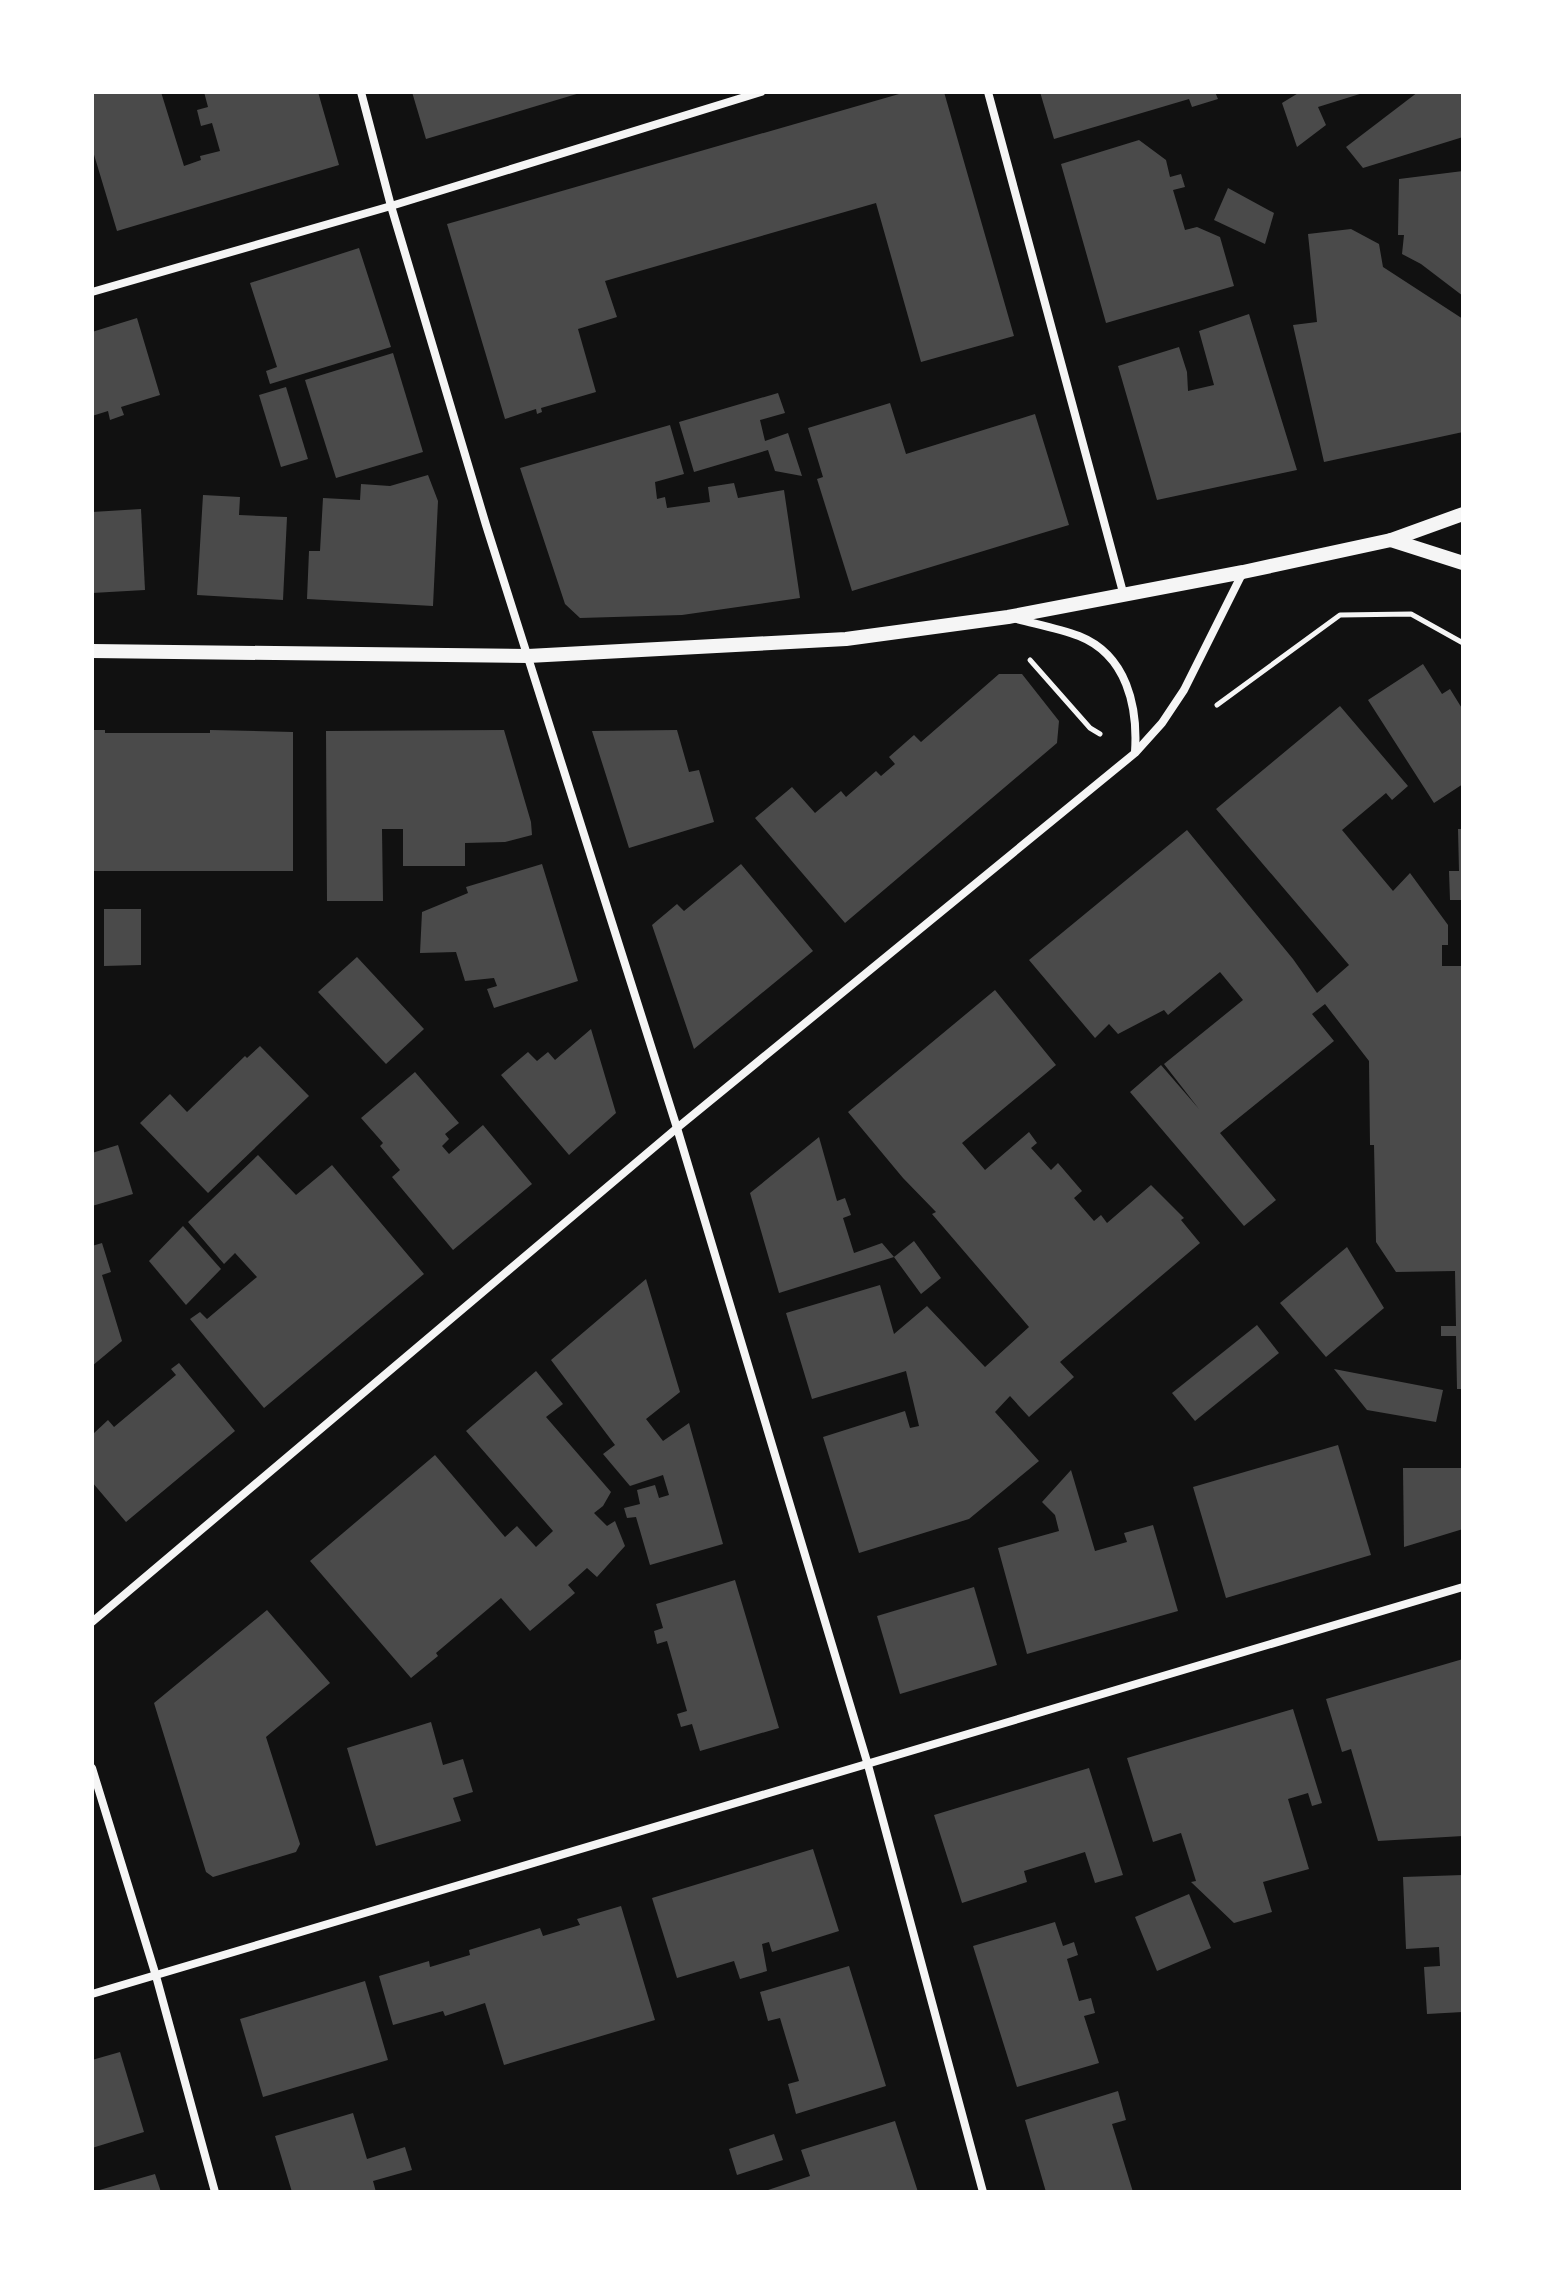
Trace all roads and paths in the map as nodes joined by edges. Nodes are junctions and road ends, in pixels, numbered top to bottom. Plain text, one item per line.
1 (361, 92) edge
2 (761, 92) edge
3 (988, 92) edge
4 (391, 206) junction
5 (92, 292) edge
6 (1463, 514) edge
7 (1391, 540) junction
8 (1463, 563) edge
9 (1243, 572) junction
10 (1124, 596) junction
11 (1008, 617) junction
12 (92, 651) edge
13 (528, 656) junction
14 (1135, 753) junction
15 (677, 1128) junction
16 (1463, 1587) edge
17 (92, 1622) edge
18 (868, 1765) junction
19 (92, 1768) edge
20 (156, 1976) junction
21 (92, 1994) edge
22 (215, 2192) edge
23 (983, 2192) edge

1 - 4 street
2 - 4 street
3 - 10 street
4 - 5 street
4 - 13 street
6 - 7 street
7 - 8 street
7 - 9 street
9 - 10 street
9 - 14 street
10 - 11 street
11 - 13 street
11 - 14 street
12 - 13 street
13 - 15 street
14 - 15 street
15 - 17 street
15 - 18 street
16 - 18 street
18 - 20 street
18 - 23 street
19 - 20 street
20 - 21 street
20 - 22 street

